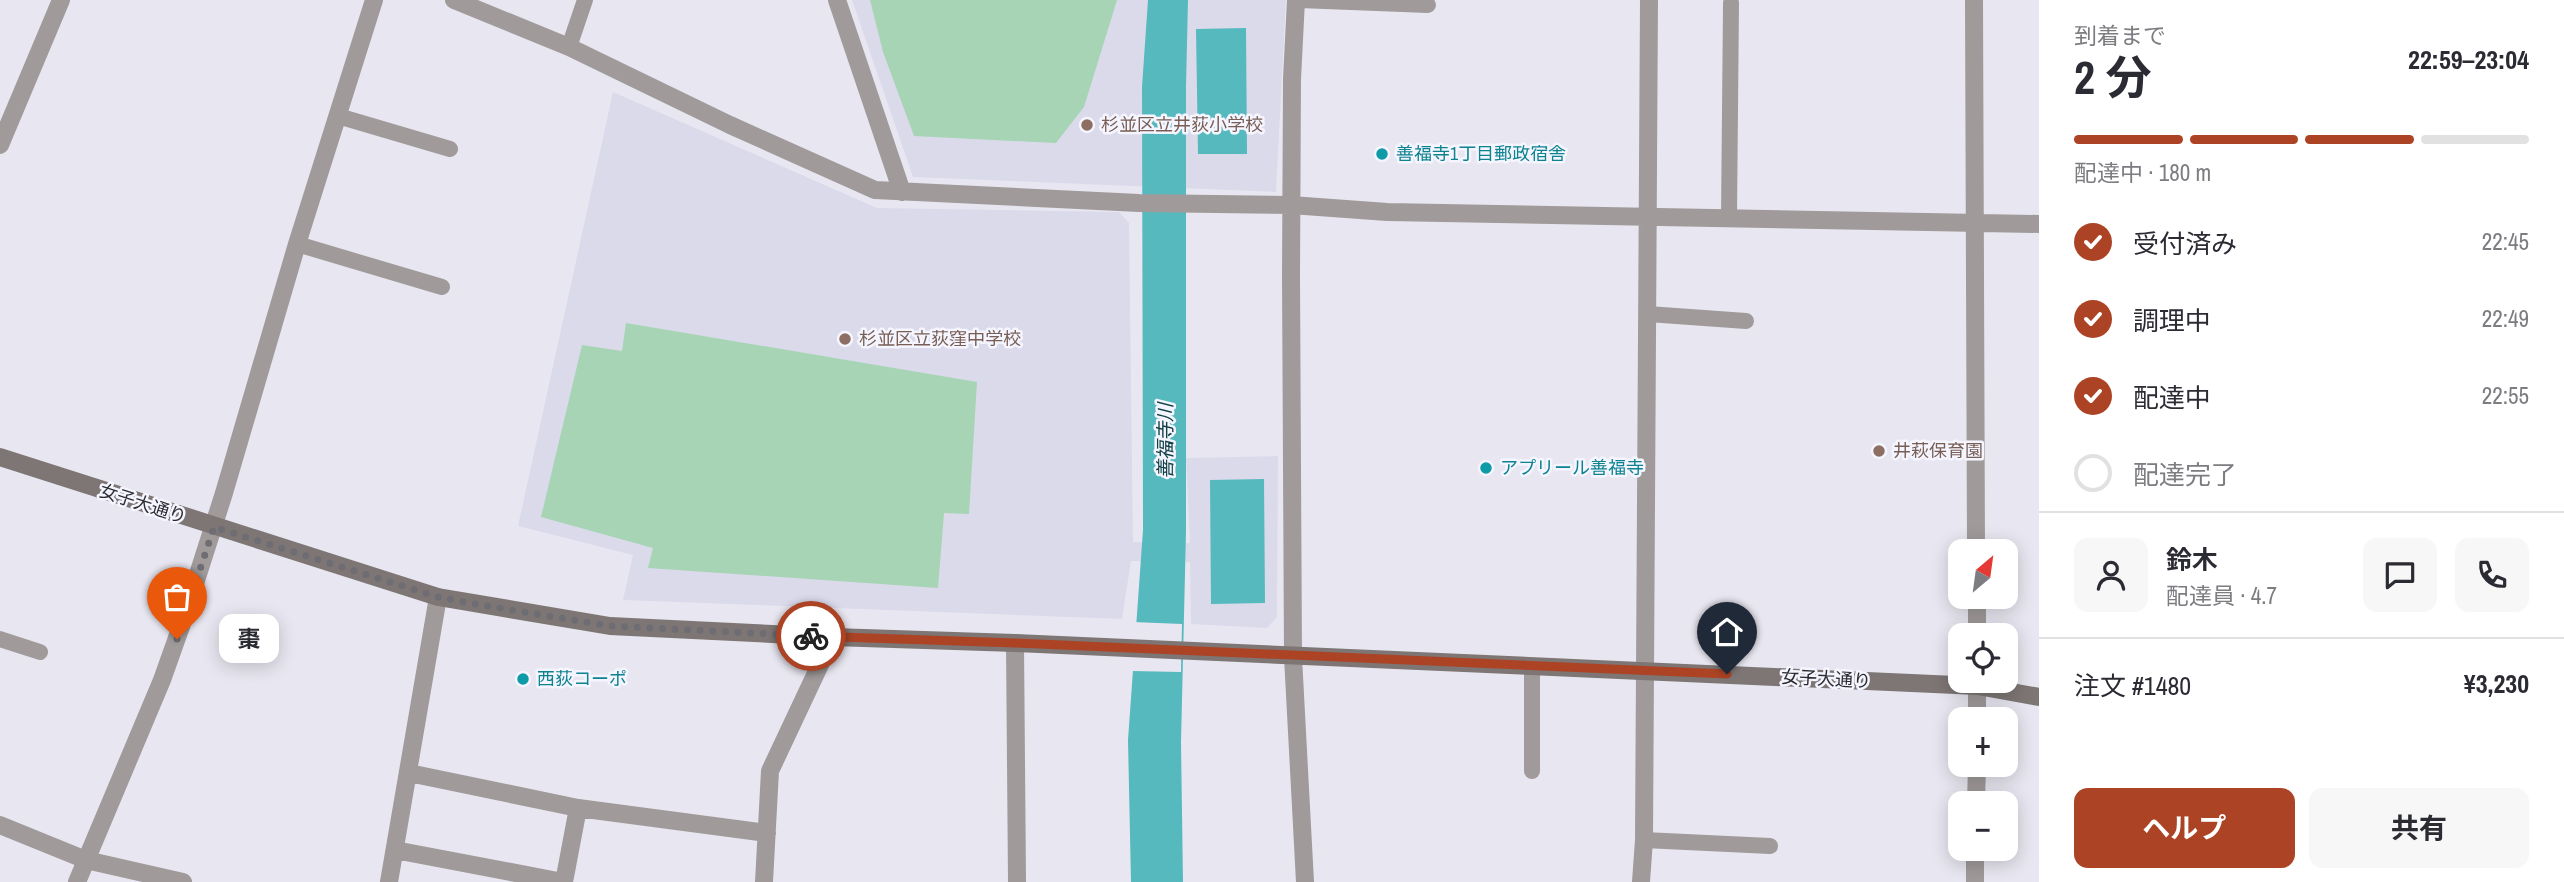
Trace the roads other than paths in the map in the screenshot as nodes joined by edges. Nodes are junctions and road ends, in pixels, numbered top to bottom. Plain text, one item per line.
1 (61, 0) edge
2 (374, 0) edge
3 (454, 0) edge
4 (585, 0) edge
5 (836, 0) edge
6 (1298, 0) edge
7 (1649, 0) edge
8 (1974, 0) edge
9 (1731, 3) dead end
10 (1428, 5) dead end
11 (569, 47) junction
12 (338, 116) junction
13 (0, 145) edge
14 (450, 149) dead end
15 (902, 192) junction
16 (1291, 205) junction
17 (1649, 215) junction
18 (1729, 217) junction
19 (1973, 223) junction
20 (2039, 224) edge
21 (297, 244) junction
22 (442, 287) dead end
23 (1648, 314) junction
24 (1746, 321) dead end
25 (0, 457) edge
26 (214, 527) junction
27 (1976, 539) edge
28 (438, 597) junction
29 (833, 637) junction
30 (0, 639) edge
31 (1015, 643) junction
32 (40, 652) dead end
33 (1293, 657) junction
34 (1532, 667) junction
35 (1644, 671) junction
36 (1948, 682) edge
37 (2018, 692) edge
38 (2039, 697) edge
39 (1532, 771) dead end
40 (409, 773) junction
41 (578, 808) junction
42 (0, 825) edge
43 (767, 833) junction
44 (1644, 840) junction
45 (1770, 846) dead end
46 (396, 850) junction
47 (86, 860) junction
48 (1975, 861) edge
49 (77, 882) edge
50 (183, 882) edge
51 (389, 882) edge
52 (564, 882) edge
53 (764, 882) edge
54 (1017, 882) edge
55 (1306, 882) edge
56 (1641, 882) edge
57 (1975, 882) edge

1 - 13 street
2 - 12 street
3 - 11 street
4 - 11 lane
5 - 15 street
6 - 10 lane
6 - 16 street
7 - 17 street
8 - 19 street
9 - 18 lane
11 - 15 street
12 - 14 lane
12 - 21 street
15 - 16 street
16 - 17 street
16 - 33 street
17 - 18 street
17 - 23 street
18 - 19 street
19 - 20 street
19 - 27 street
21 - 22 lane
21 - 26 street
23 - 24 lane
23 - 35 street
25 - 26 main road, 女子大通り
26 - 28 main road, 女子大通り
26 - 47 street
28 - 29 main road, 女子大通り
28 - 40 street
29 - 31 main road, 女子大通り
29 - 43 street
30 - 32 lane
31 - 33 main road, 女子大通り
31 - 54 street
33 - 34 main road, 女子大通り
33 - 55 street
34 - 35 main road, 女子大通り
34 - 39 lane
35 - 36 main road, 女子大通り
35 - 44 street
37 - 38 main road, 女子大通り
40 - 41 street
40 - 46 street
41 - 43 street
41 - 52 street
42 - 47 street
43 - 53 street
44 - 45 lane
44 - 56 street
46 - 51 street
46 - 52 street
47 - 49 street
47 - 50 street
48 - 57 street

